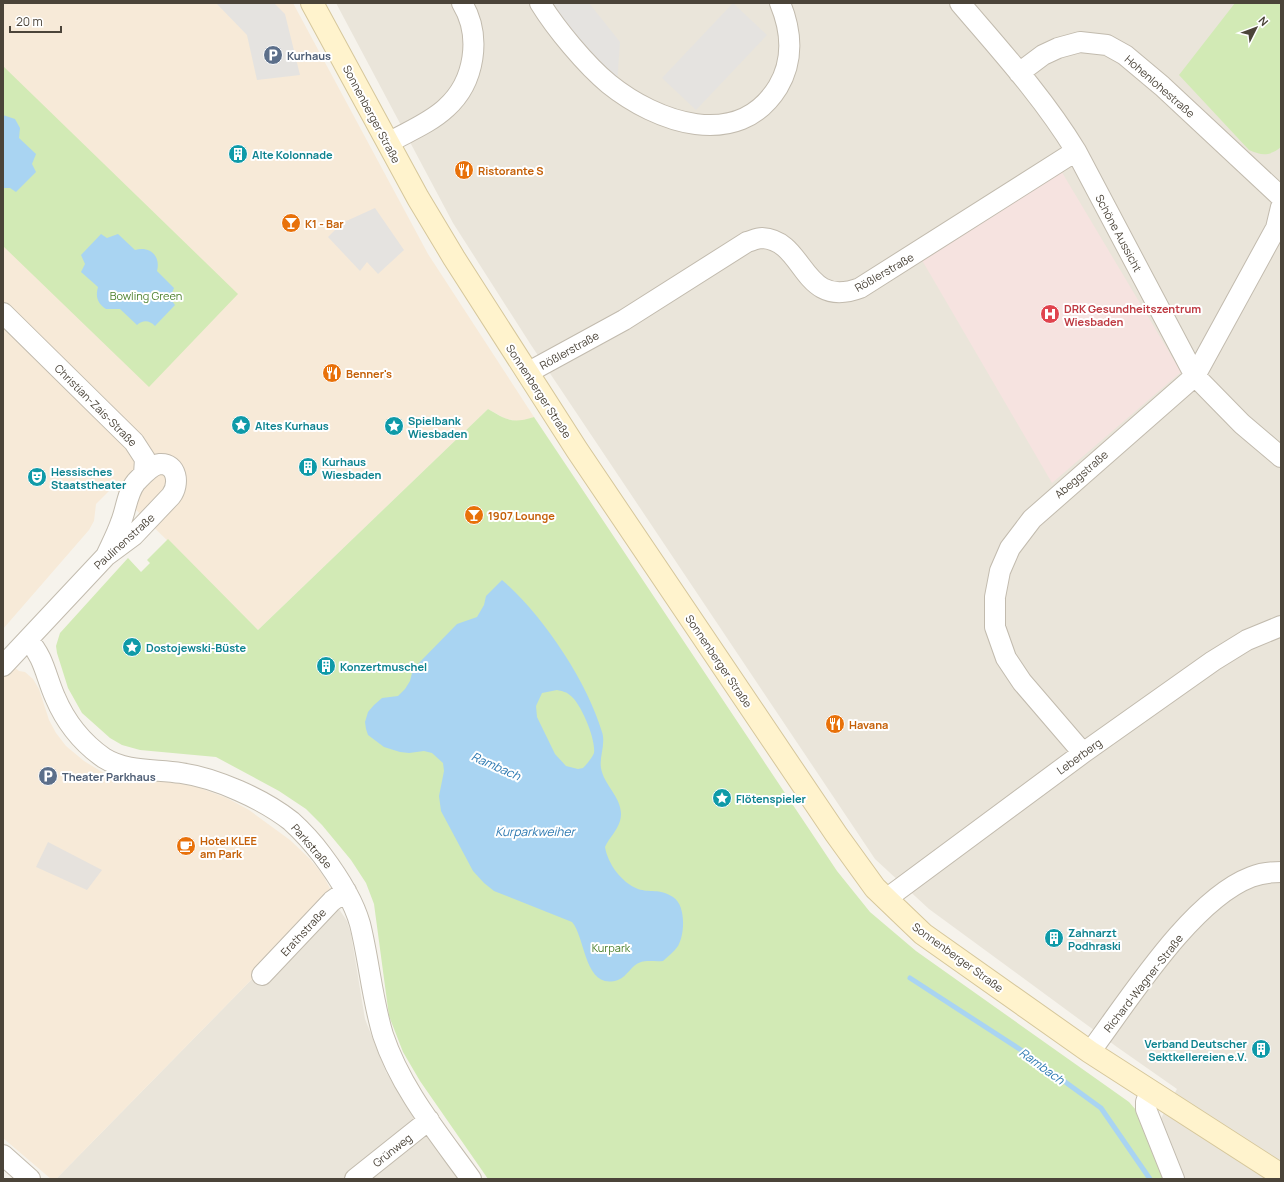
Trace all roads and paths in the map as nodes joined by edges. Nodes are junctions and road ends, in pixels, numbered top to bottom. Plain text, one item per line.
1 (312, 3) edge
2 (462, 3) edge
3 (540, 3) edge
4 (780, 3) edge
5 (960, 3) edge
6 (1020, 73) junction
7 (388, 143) junction
8 (1076, 150) junction
9 (1281, 197) edge
10 (1281, 207) edge
11 (3, 313) edge
12 (527, 374) junction
13 (1195, 376) junction
14 (1281, 457) edge
15 (144, 474) junction
16 (106, 556) junction
17 (1281, 626) edge
18 (28, 640) junction
19 (3, 666) edge
20 (1083, 753) junction
21 (1281, 872) edge
22 (346, 891) junction
23 (886, 899) junction
24 (262, 975) dead end
25 (1090, 1052) junction
26 (1150, 1092) junction
27 (429, 1120) junction
28 (5, 1162) edge
29 (1281, 1175) edge
30 (30, 1179) edge
31 (355, 1179) edge
32 (472, 1179) edge
33 (1174, 1179) edge

1 - 7 main road, Sonnenberger Straße
2 - 7 street
3 - 4 street
5 - 6 street, Schöne Aussicht
6 - 8 street, Schöne Aussicht
6 - 9 street, Hohenlohestraße
7 - 12 main road, Sonnenberger Straße
8 - 12 street, Rößlerstraße
8 - 13 street, Schöne Aussicht
10 - 13 street, Abeggstraße
11 - 15 street, Christian-Zais-Straße
12 - 23 main road, Sonnenberger Straße
13 - 14 street, Schöne Aussicht
13 - 20 street, Abeggstraße
15 - 16 street
15 - 16 street, Paulinenstraße
16 - 18 street, Paulinenstraße
17 - 20 street, Leberberg
18 - 19 street, Paulinenstraße
18 - 22 street, Parkstraße
20 - 23 street, Leberberg
21 - 25 street, Richard-Wagner-Straße
22 - 24 street, Erathstraße
22 - 27 street, Parkstraße
23 - 25 main road, Sonnenberger Straße
25 - 26 main road, Sonnenberger Straße
26 - 29 main road, Sonnenberger Straße
26 - 33 street
27 - 31 street, Grünweg
27 - 32 street, Parkstraße
28 - 30 street

